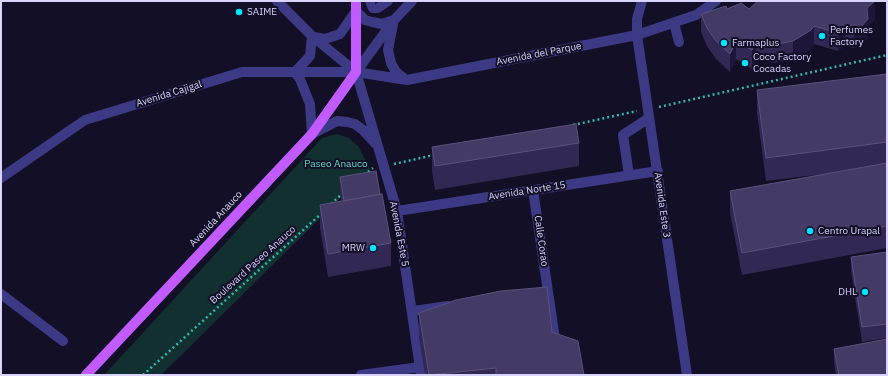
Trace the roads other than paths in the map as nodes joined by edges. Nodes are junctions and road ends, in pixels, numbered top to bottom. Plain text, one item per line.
1 (277, 1) edge
2 (370, 1) edge
3 (388, 1) edge
4 (412, 1) edge
5 (642, 1) edge
6 (716, 1) edge
7 (356, 6) edge
8 (394, 20) junction
9 (674, 23) junction
10 (637, 35) junction
11 (312, 36) junction
12 (679, 42) dead end
13 (295, 72) junction
14 (356, 72) junction
15 (407, 80) junction
16 (649, 118) junction
17 (312, 134) junction
18 (378, 148) junction
19 (658, 171) junction
20 (629, 175) junction
21 (1, 178) edge
22 (533, 190) junction
23 (397, 211) junction
24 (1, 294) edge
25 (458, 304) edge
26 (413, 311) junction
27 (63, 341) dead end
28 (557, 354) edge
29 (421, 371) edge
30 (86, 375) edge
31 (361, 375) edge
32 (687, 375) edge

1 - 11 street
2 - 3 street
4 - 8 street
5 - 10 street, Avenida Este 3
6 - 9 street, Avenida del Parque
7 - 8 street
7 - 11 street
7 - 14 main road
8 - 14 street
8 - 15 street
9 - 10 street, Avenida del Parque
9 - 12 street
10 - 15 street, Avenida del Parque
10 - 16 street, Avenida Este 3
11 - 13 street
11 - 14 street
13 - 14 street, Avenida Cajigal
13 - 17 street
13 - 21 street, Avenida Cajigal
14 - 15 street, Avenida del Parque
14 - 17 main road, Avenida Anauco
14 - 18 street, Avenida Este 5
16 - 19 street, Avenida Este 3
16 - 20 street
17 - 18 street
17 - 30 main road, Avenida Anauco
18 - 23 street, Avenida Este 5
19 - 20 street, Avenida Norte 15
19 - 32 street, Avenida Este 3
20 - 22 street, Avenida Norte 15
22 - 23 street, Avenida Norte 15
22 - 28 street, Calle Corao
23 - 26 street, Avenida Este 5
24 - 27 street
25 - 26 street
26 - 29 street, Avenida Este 5
29 - 31 street

